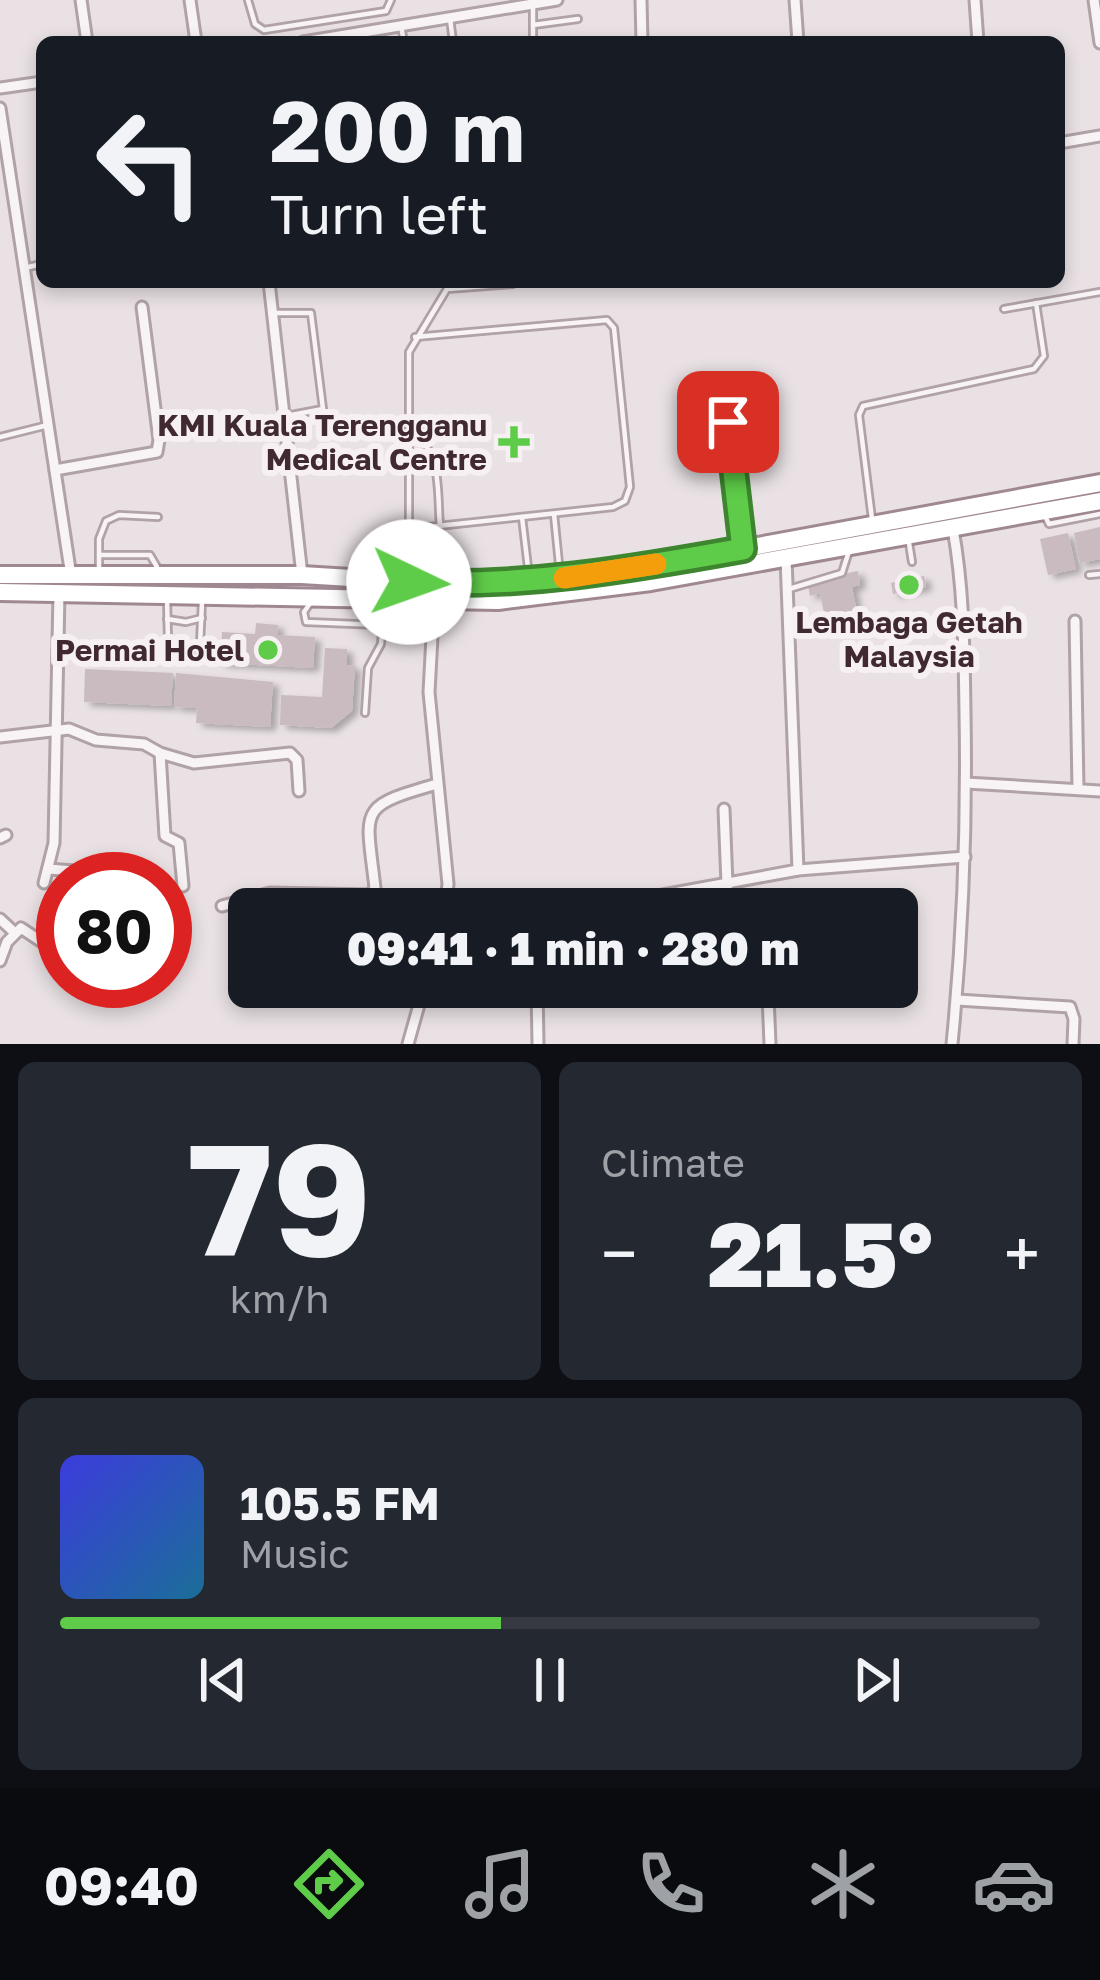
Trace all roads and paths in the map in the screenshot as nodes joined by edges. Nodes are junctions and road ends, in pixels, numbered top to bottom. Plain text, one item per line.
1 (81, 0) edge
2 (190, 0) edge
3 (248, 0) edge
4 (391, 0) edge
5 (467, 0) edge
6 (557, 0) edge
7 (640, 0) edge
8 (795, 0) edge
9 (975, 0) edge
10 (1094, 0) edge
11 (532, 2) edge
12 (469, 14) junction
13 (451, 18) junction
14 (578, 19) dead end
15 (315, 20) junction
16 (533, 25) junction
17 (401, 26) junction
18 (86, 36) edge
19 (195, 36) edge
20 (310, 36) edge
21 (340, 36) edge
22 (403, 36) edge
23 (452, 36) edge
24 (533, 36) edge
25 (642, 36) edge
26 (796, 36) edge
27 (978, 36) edge
28 (1100, 43) edge
29 (36, 83) edge
30 (0, 88) edge
31 (0, 108) edge
32 (1100, 136) edge
33 (1065, 142) edge
34 (36, 265) edge
35 (24, 268) junction
36 (270, 288) edge
37 (460, 288) edge
38 (1100, 292) edge
39 (1036, 303) junction
40 (142, 307) dead end
41 (1004, 310) dead end
42 (273, 314) junction
43 (415, 337) junction
44 (722, 379) dead end
45 (284, 416) junction
46 (48, 425) junction
47 (409, 434) junction
48 (0, 436) edge
49 (55, 470) junction
50 (1100, 483) edge
51 (1098, 508) edge
52 (554, 514) junction
53 (158, 517) dead end
54 (522, 517) junction
55 (872, 525) junction
56 (440, 526) junction
57 (953, 526) junction
58 (410, 529) junction
59 (908, 535) junction
60 (850, 546) junction
61 (743, 549) junction
62 (99, 555) junction
63 (786, 558) junction
64 (911, 562) dead end
65 (1100, 574) edge
66 (0, 575) edge
67 (302, 575) junction
68 (1089, 575) dead end
69 (99, 576) junction
70 (158, 576) junction
71 (71, 577) junction
72 (561, 578) junction
73 (409, 582) junction
74 (529, 582) junction
75 (787, 589) junction
76 (0, 592) edge
77 (59, 593) junction
78 (167, 595) junction
79 (202, 596) junction
80 (315, 598) junction
81 (384, 599) junction
82 (434, 600) junction
83 (166, 618) junction
84 (202, 618) junction
85 (1075, 621) dead end
86 (382, 625) junction
87 (365, 713) dead end
88 (55, 730) junction
89 (0, 737) edge
90 (160, 753) junction
91 (966, 782) junction
92 (437, 784) junction
93 (1078, 788) junction
94 (299, 791) dead end
95 (1100, 791) edge
96 (724, 808) dead end
97 (52, 852) edge
98 (180, 852) edge
99 (965, 857) junction
100 (798, 870) junction
101 (730, 880) junction
102 (445, 888) edge
103 (693, 888) edge
104 (729, 888) edge
105 (222, 906) dead end
106 (0, 919) edge
107 (15, 933) junction
108 (36, 938) edge
109 (0, 961) edge
110 (957, 1000) junction
111 (418, 1008) edge
112 (537, 1008) edge
113 (769, 1008) edge
114 (408, 1044) edge
115 (538, 1044) edge
116 (770, 1044) edge
117 (952, 1044) edge
118 (1073, 1044) edge

1 - 18 street
2 - 19 street
3 - 15 lane
4 - 15 lane
5 - 12 street
6 - 11 street
7 - 25 street
8 - 26 street
9 - 27 street
10 - 28 street
11 - 12 street
11 - 16 lane
12 - 13 street
13 - 17 street
13 - 23 lane
14 - 16 lane
15 - 20 lane
16 - 24 lane
17 - 21 street
17 - 22 lane
29 - 30 street
31 - 35 street
32 - 33 street
34 - 35 lane
35 - 46 street
36 - 42 street
37 - 43 lane
38 - 39 lane
39 - 41 lane
39 - 55 lane
40 - 49 street
42 - 45 street
42 - 45 lane
43 - 47 lane
43 - 52 lane
44 - 61 lane
45 - 67 street
46 - 48 lane
46 - 49 street
47 - 56 lane
47 - 58 lane
49 - 71 street
50 - 55 highway
51 - 57 highway
52 - 54 lane
52 - 72 lane
53 - 62 lane
54 - 56 lane
54 - 74 lane
55 - 61 highway
56 - 58 lane
57 - 59 highway
57 - 91 street
58 - 73 lane
59 - 60 highway
59 - 64 lane
60 - 63 highway
60 - 75 lane
61 - 72 highway
62 - 69 lane
62 - 70 lane
63 - 75 street
63 - 82 highway
65 - 68 lane
66 - 71 highway
67 - 70 highway
67 - 73 highway
69 - 70 highway
69 - 71 highway
72 - 74 highway
73 - 74 highway
75 - 100 street
76 - 77 highway
77 - 78 highway
77 - 88 street
78 - 79 highway
78 - 83 lane
79 - 80 highway
79 - 84 lane
80 - 81 highway
80 - 86 lane
81 - 82 highway
81 - 86 lane
82 - 92 street
83 - 84 lane
83 - 84 lane
85 - 93 street
86 - 87 lane
88 - 89 street
88 - 90 street
88 - 97 street
90 - 94 street
90 - 98 street
91 - 93 street
91 - 99 street
92 - 102 street
92 - 105 street
93 - 95 street
96 - 101 street
99 - 100 street
99 - 110 street
100 - 101 street
101 - 103 street
101 - 104 street
106 - 107 street
107 - 108 street
107 - 109 street
110 - 117 street
110 - 118 street
111 - 114 street
112 - 115 street
113 - 116 street

